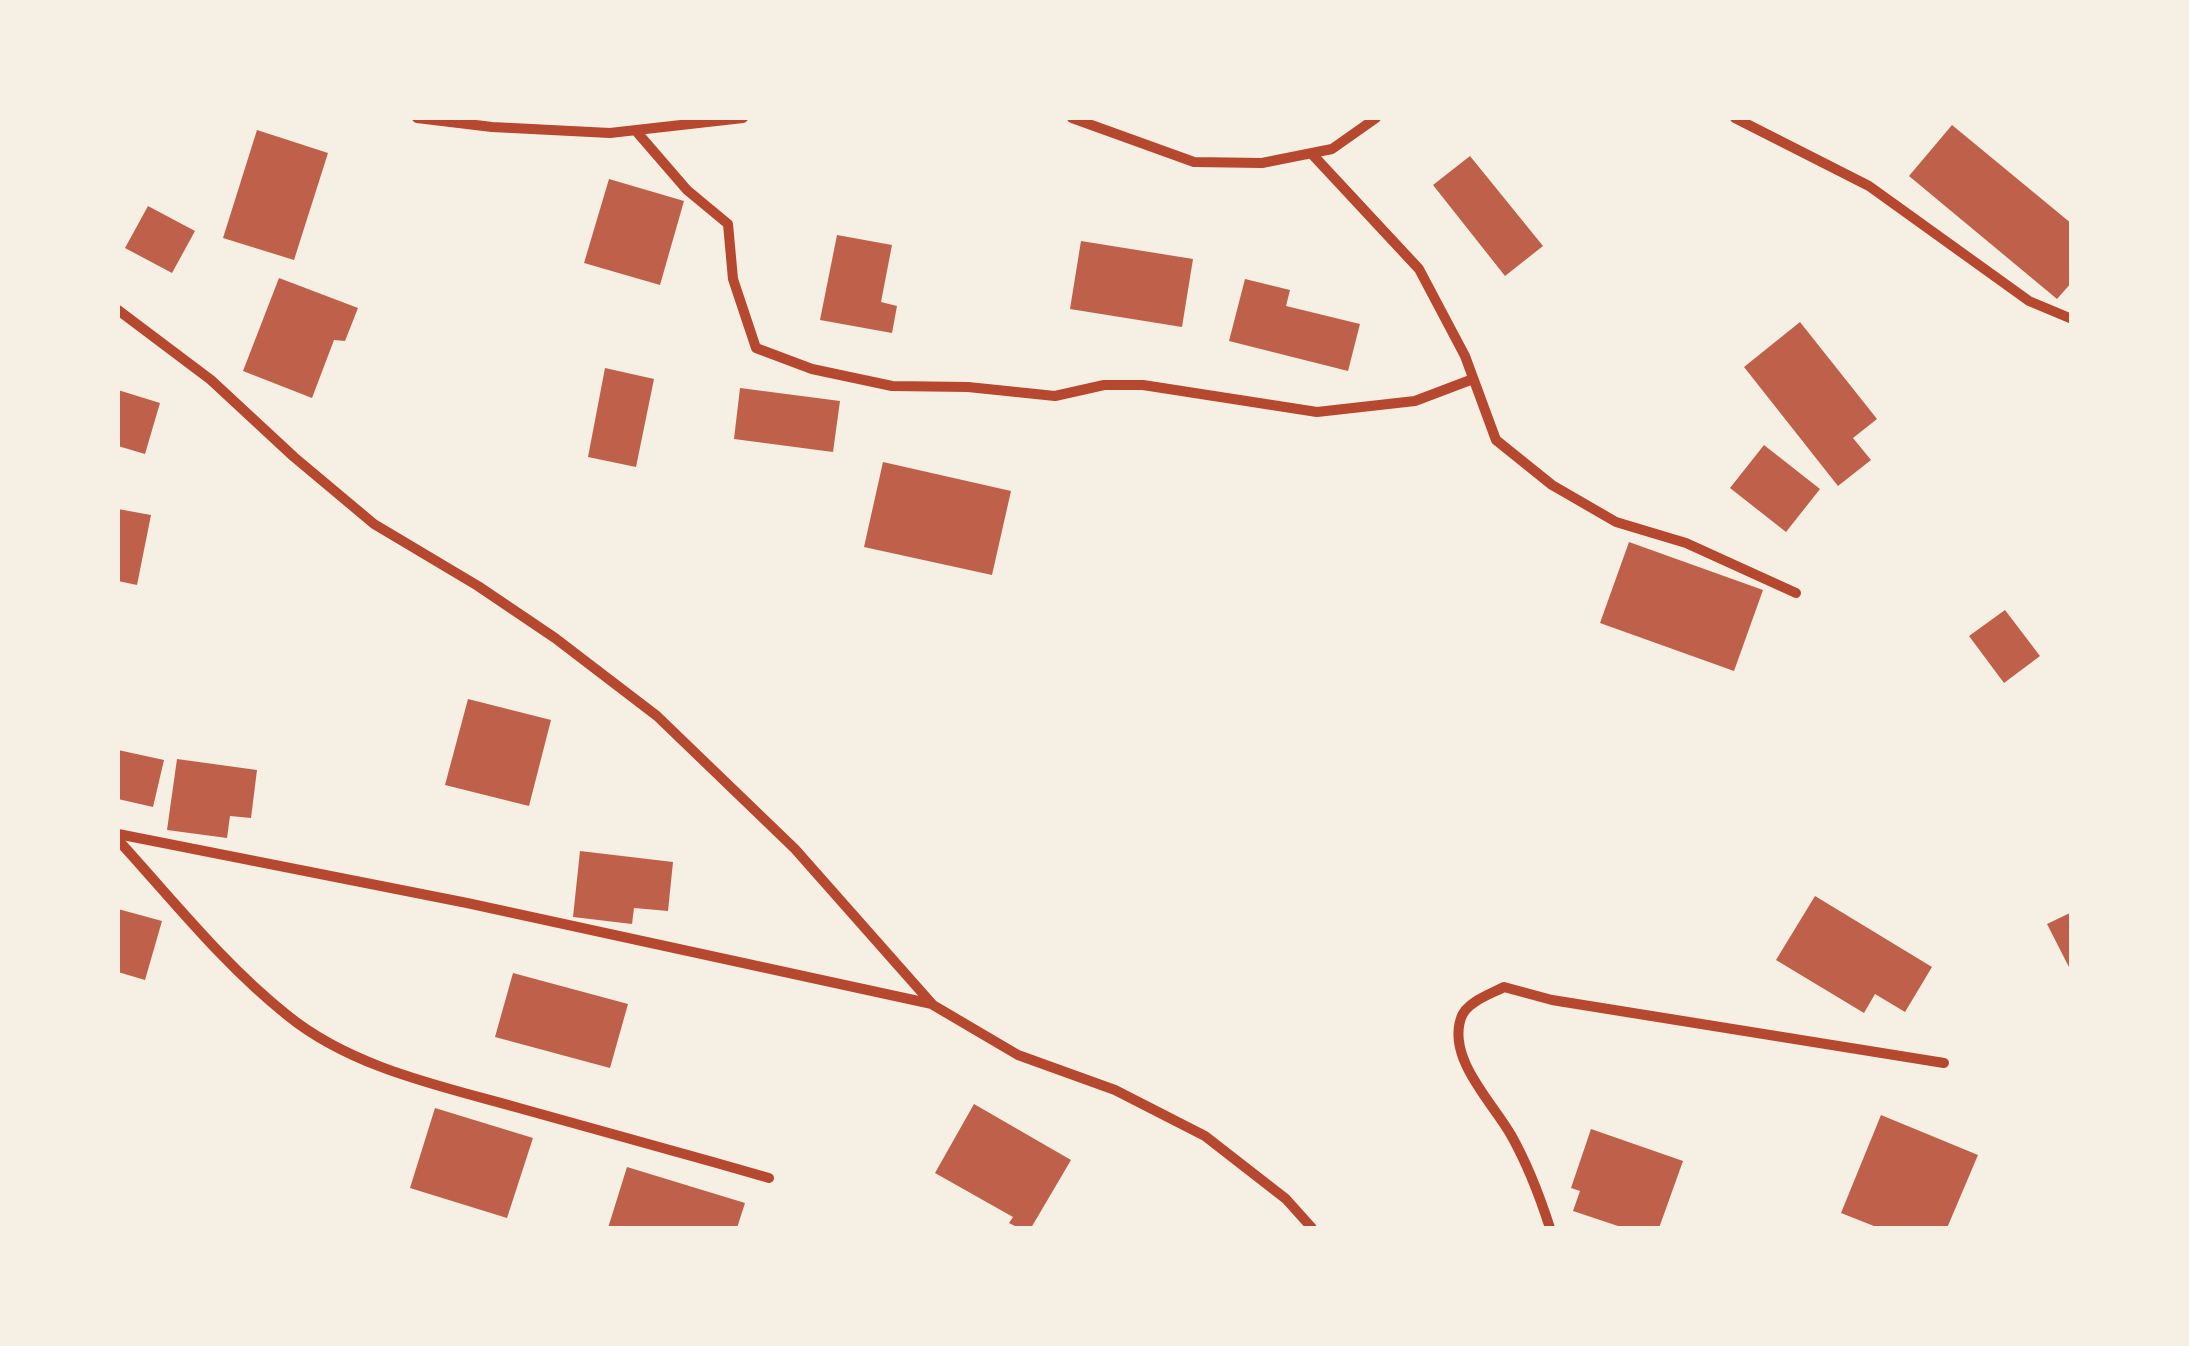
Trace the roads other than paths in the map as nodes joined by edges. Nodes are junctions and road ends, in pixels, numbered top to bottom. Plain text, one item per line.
1 (417, 118) edge
2 (743, 118) edge
3 (1072, 118) edge
4 (1376, 118) edge
5 (1735, 118) edge
6 (636, 131) junction
7 (1311, 154) junction
8 (118, 310) edge
9 (2072, 320) edge
10 (1473, 379) junction
11 (1796, 594) dead end
12 (118, 837) edge
13 (933, 1004) junction
14 (1944, 1064) dead end
15 (769, 1178) dead end
16 (1312, 1228) edge
17 (1550, 1228) edge

1 - 6 street
2 - 6 street
3 - 7 street
4 - 7 street
5 - 9 street
6 - 10 street
7 - 10 street
8 - 13 street
10 - 11 street
12 - 13 street
12 - 15 street
13 - 16 street
14 - 17 street

